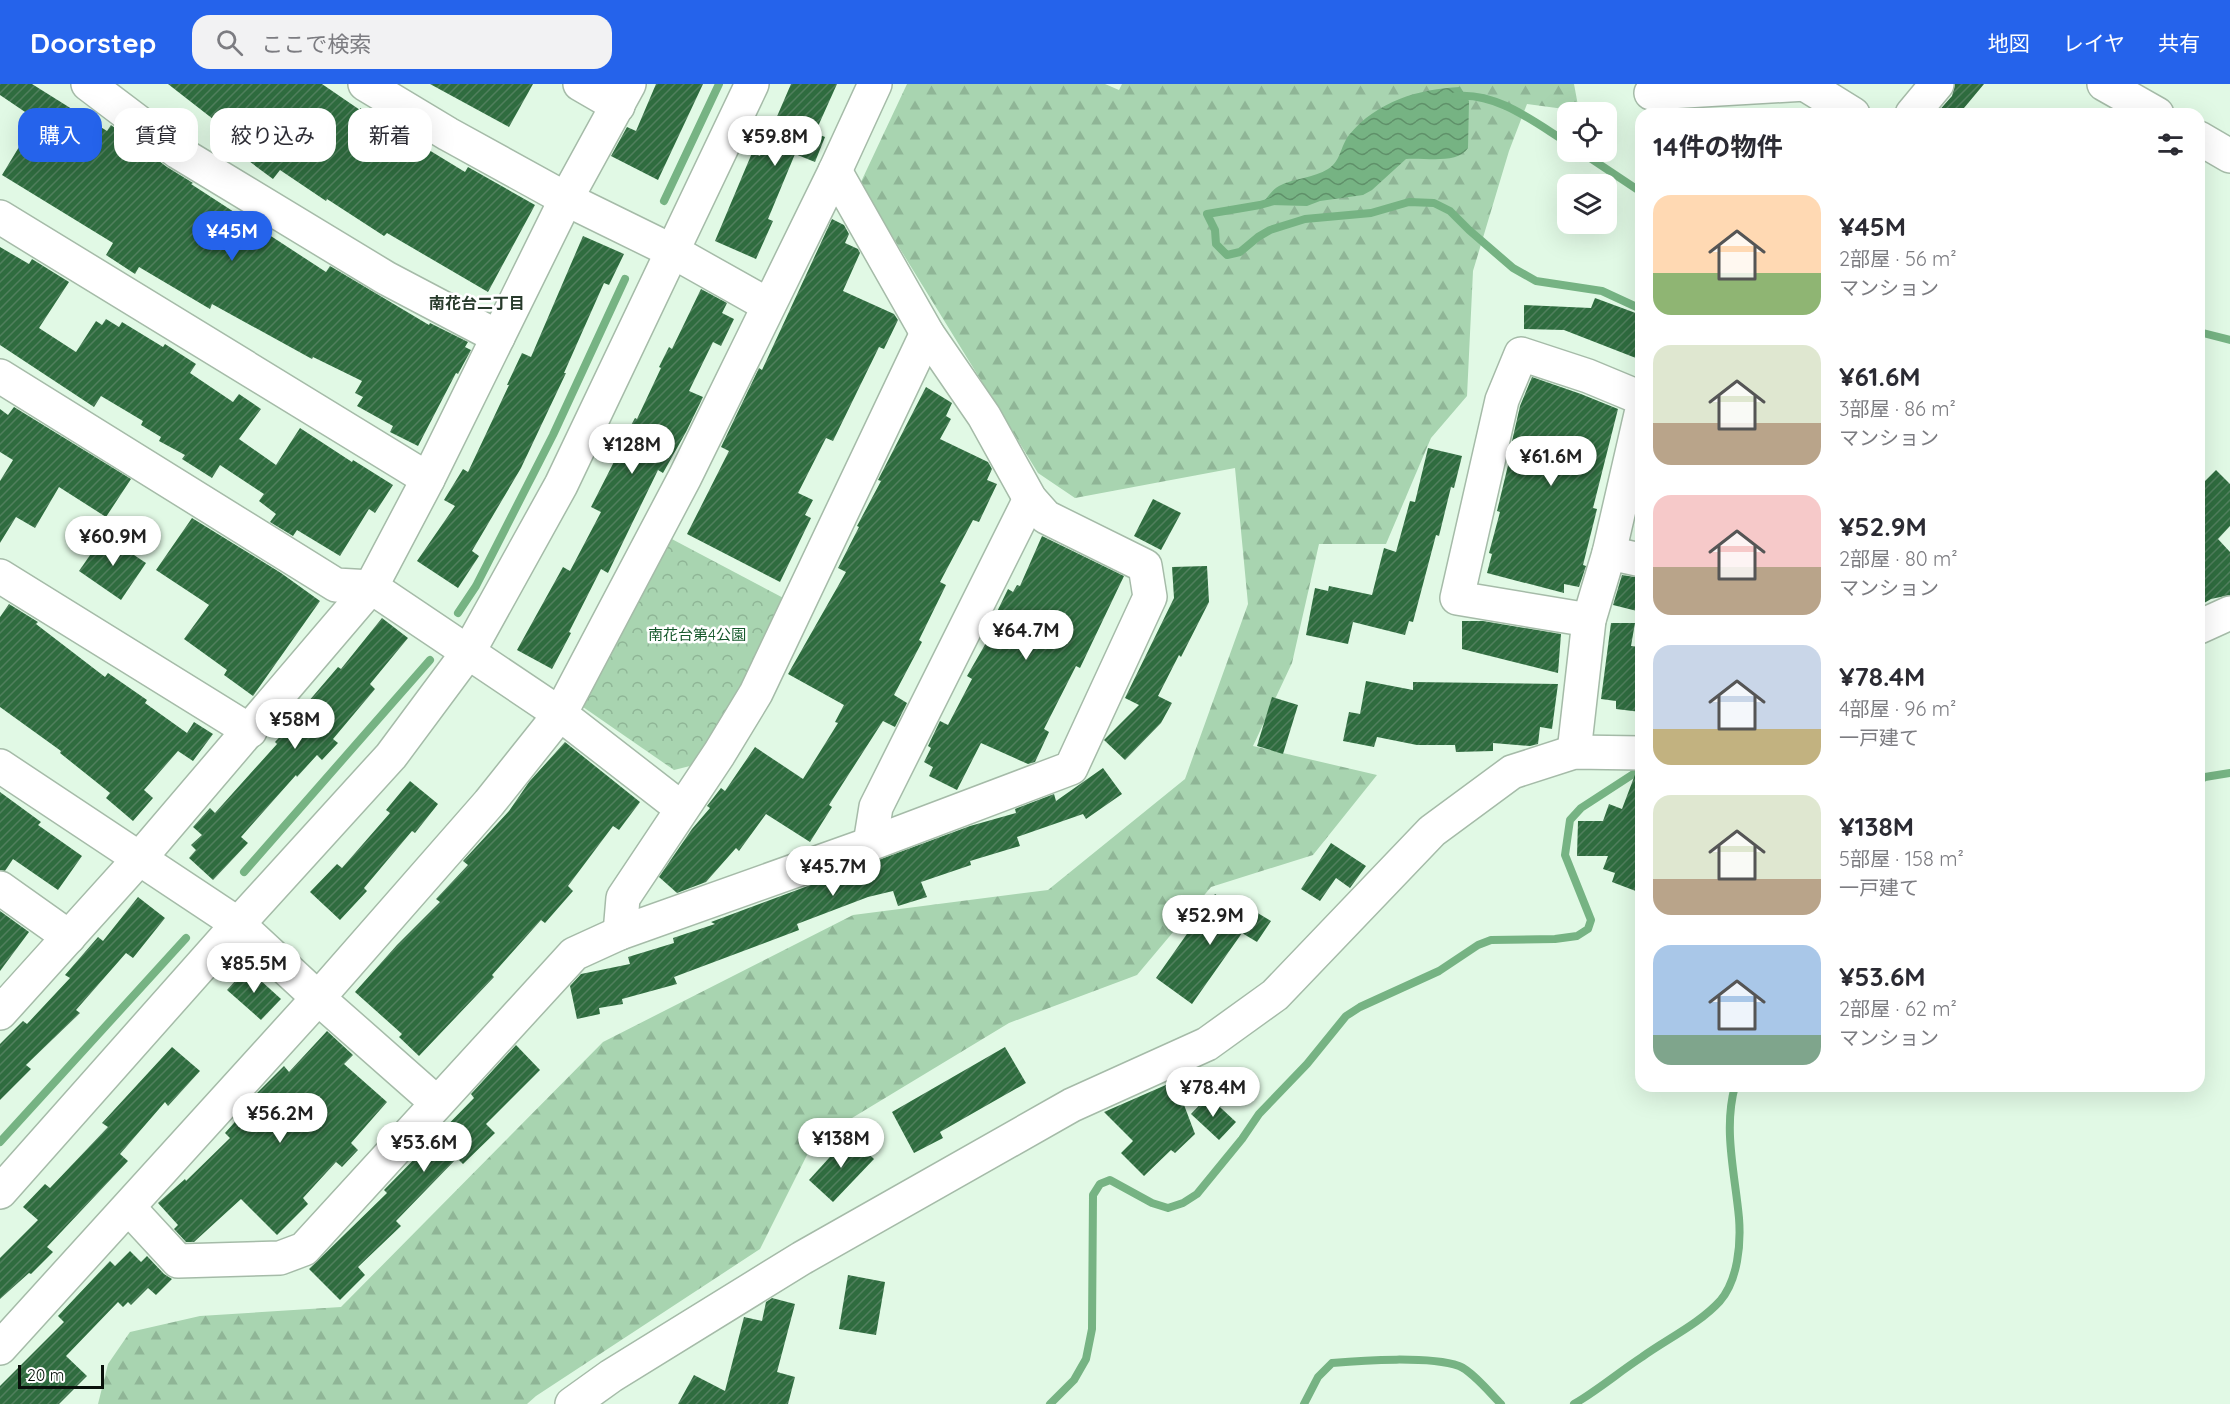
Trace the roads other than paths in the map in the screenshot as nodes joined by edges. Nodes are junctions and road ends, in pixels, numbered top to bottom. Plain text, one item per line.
1 (88, 84) edge
2 (365, 84) edge
3 (580, 84) edge
4 (752, 84) edge
5 (875, 84) edge
6 (1806, 84) edge
7 (1937, 84) edge
8 (2104, 84) edge
9 (1651, 93) dead end
10 (624, 95) edge
11 (1844, 108) edge
12 (1917, 108) edge
13 (2146, 108) edge
14 (2205, 141) edge
15 (2230, 156) edge
16 (836, 171) junction
17 (566, 199) junction
18 (0, 217) edge
19 (672, 251) junction
20 (768, 305) junction
21 (927, 333) junction
22 (498, 337) junction
23 (0, 376) edge
24 (1635, 396) edge
25 (1635, 440) edge
26 (428, 479) junction
27 (1030, 499) junction
28 (1609, 553) junction
29 (1635, 559) edge
30 (0, 576) edge
31 (371, 587) junction
32 (2230, 613) edge
33 (1589, 620) junction
34 (2205, 624) edge
35 (469, 651) junction
36 (560, 714) junction
37 (250, 731) junction
38 (1574, 752) junction
39 (1635, 753) edge
40 (0, 766) edge
41 (681, 808) junction
42 (870, 844) junction
43 (139, 859) junction
44 (0, 888) edge
45 (238, 924) junction
46 (620, 933) junction
47 (69, 937) junction
48 (318, 998) junction
49 (0, 1013) edge
50 (437, 1103) junction
51 (0, 1192) edge
52 (129, 1208) junction
53 (0, 1348) edge
54 (572, 1404) edge

1 - 22 street
2 - 17 street
3 - 10 street
4 - 19 street
5 - 16 street
6 - 9 street
6 - 11 street
7 - 12 street
8 - 13 street
10 - 17 street
14 - 15 street
16 - 20 street
16 - 21 street
17 - 19 street
17 - 22 street
18 - 26 street
19 - 20 street
19 - 35 street
20 - 36 street
21 - 27 street
21 - 41 street
22 - 26 street
23 - 31 street
24 - 33 street
25 - 28 street
26 - 31 street
27 - 42 street
27 - 42 street
28 - 29 street
28 - 33 street
30 - 37 street
31 - 35 street
31 - 37 street
32 - 34 street
33 - 38 street
35 - 36 street
35 - 45 street
36 - 41 street
36 - 48 street
37 - 43 street
38 - 39 street
38 - 54 street
40 - 43 street
41 - 46 street
42 - 46 street
43 - 45 street
43 - 47 street
44 - 47 street
45 - 48 street
45 - 51 street
46 - 50 street
47 - 49 street
48 - 50 street
48 - 52 street
50 - 52 street
52 - 53 street

